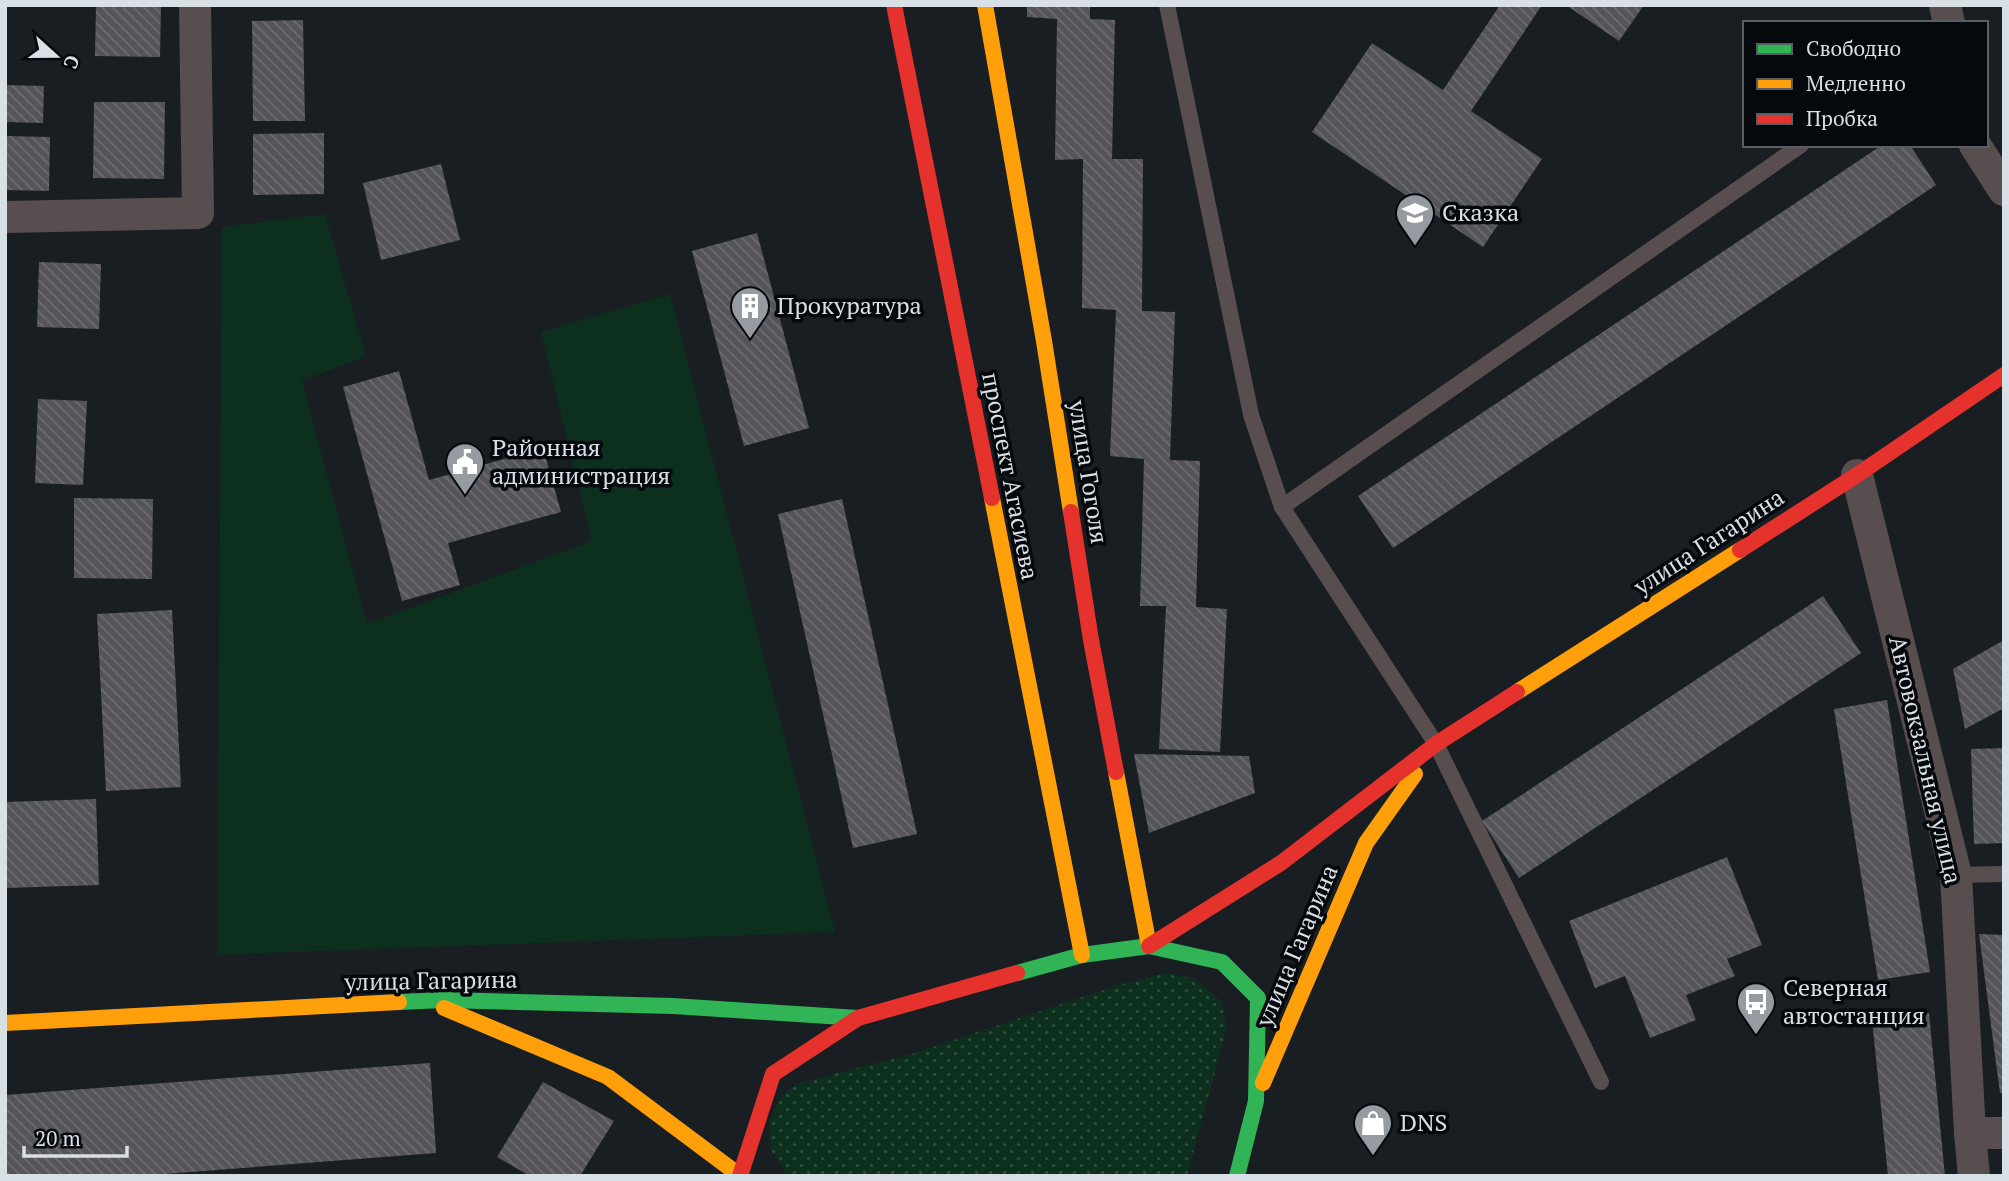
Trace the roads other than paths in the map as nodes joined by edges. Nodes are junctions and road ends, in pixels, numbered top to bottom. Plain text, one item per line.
1 (195, 5) edge
2 (894, 5) edge
3 (985, 5) edge
4 (1167, 5) edge
5 (1798, 147) edge
6 (1976, 147) edge
7 (2004, 190) edge
8 (5, 217) edge
9 (2004, 375) edge
10 (1857, 475) junction
11 (1282, 507) junction
12 (1436, 744) junction
13 (2004, 874) edge
14 (1956, 875) junction
15 (1149, 946) junction
16 (1082, 955) junction
17 (858, 1018) junction
18 (5, 1025) edge
19 (1601, 1083) dead end
20 (1256, 1101) junction
21 (1970, 1133) junction
22 (2004, 1133) edge
23 (740, 1175) edge
24 (1237, 1176) edge
25 (1974, 1176) edge

1 - 8 street
2 - 16 main road, проспект Агасиева
3 - 15 main road, улица Гоголя
4 - 11 lane
5 - 11 lane
6 - 7 street
9 - 10 main road, улица Гагарина
10 - 12 main road, улица Гагарина
10 - 14 street, Автовокзальная улица
11 - 12 lane
12 - 15 main road, улица Гагарина
12 - 19 lane
12 - 20 main road, улица Гагарина
13 - 14 lane
14 - 21 street, Автовокзальная улица
15 - 16 main road
15 - 20 main road
16 - 17 main road
17 - 18 main road, улица Гагарина
17 - 23 main road
18 - 23 main road, улица Гагарина
20 - 24 main road
21 - 22 street
21 - 25 street, Автовокзальная улица

